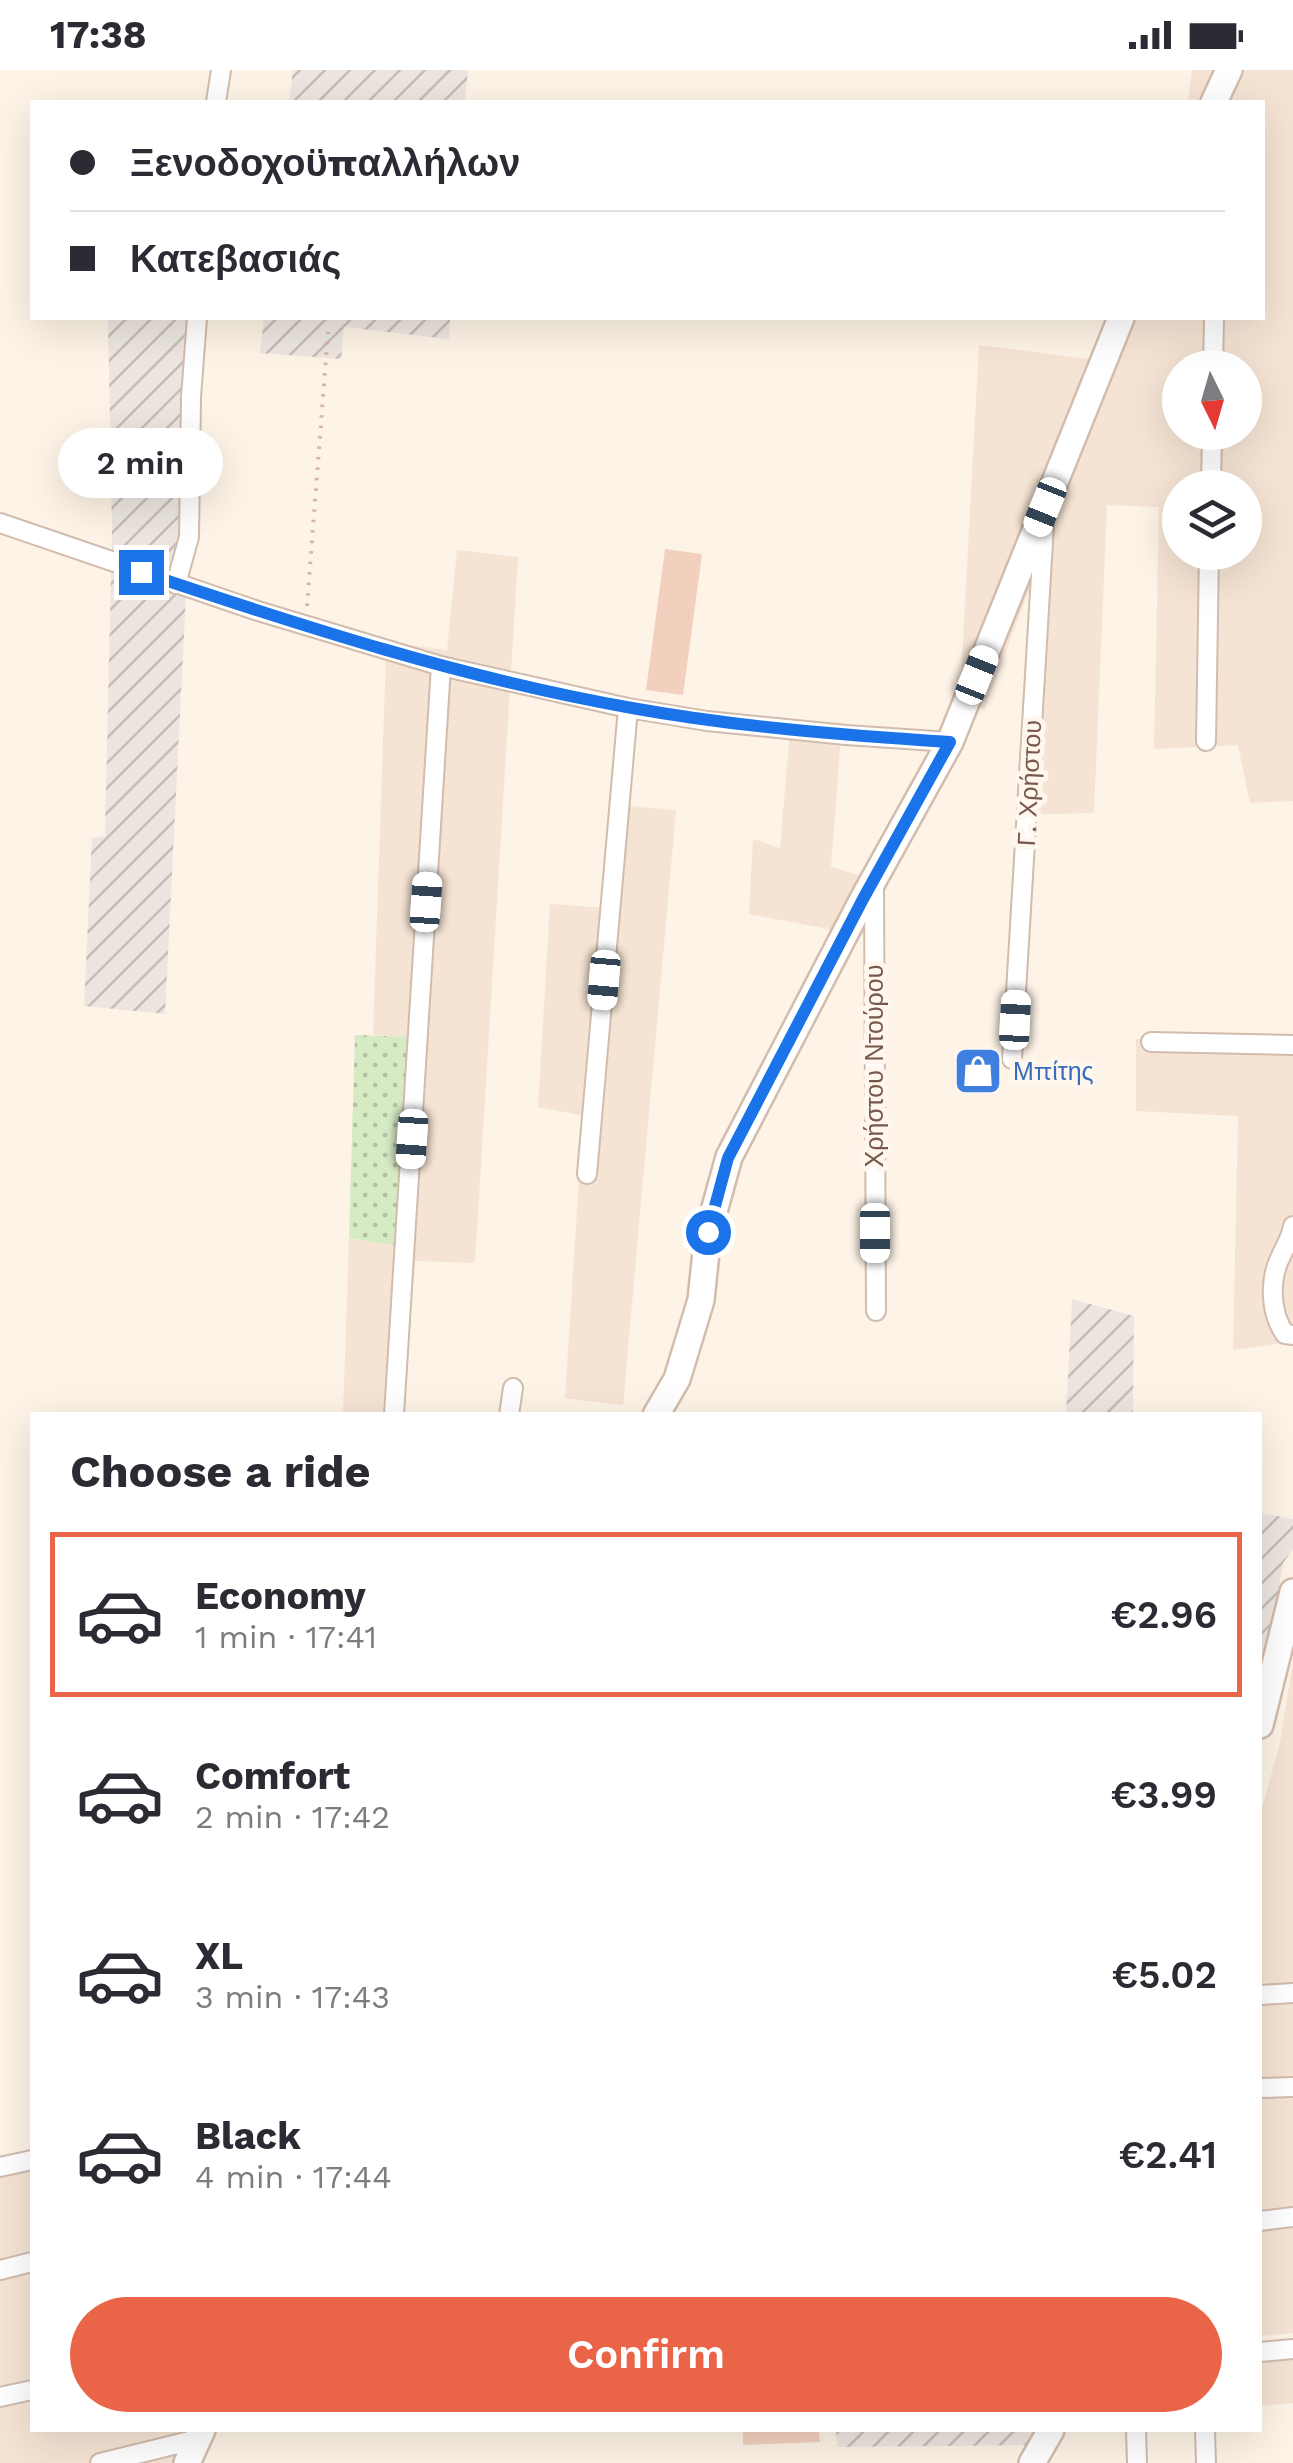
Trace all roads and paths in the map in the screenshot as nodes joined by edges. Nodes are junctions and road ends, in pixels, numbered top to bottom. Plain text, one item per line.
1 (221, 70) edge
2 (1229, 70) edge
3 (216, 100) edge
4 (1217, 100) edge
5 (197, 320) edge
6 (1120, 320) edge
7 (1214, 320) edge
8 (328, 332) dead end
9 (1213, 350) edge
10 (1045, 507) junction
11 (0, 523) edge
12 (1210, 570) edge
13 (176, 584) junction
14 (306, 625) junction
15 (442, 666) junction
16 (628, 708) junction
17 (1206, 740) dead end
18 (950, 742) junction
19 (874, 880) junction
20 (1151, 1042) dead end
21 (1293, 1045) edge
22 (1012, 1059) dead end
23 (587, 1174) dead end
24 (1293, 1226) edge
25 (876, 1311) dead end
26 (1293, 1335) edge
27 (513, 1388) dead end
28 (394, 1412) edge
29 (509, 1412) edge
30 (658, 1412) edge
31 (1293, 1592) edge
32 (1284, 1658) edge
33 (1262, 1719) edge
34 (1293, 1993) edge
35 (1262, 1995) edge
36 (1262, 2088) edge
37 (1293, 2088) edge
38 (30, 2160) edge
39 (0, 2167) edge
40 (1293, 2218) edge
41 (1262, 2221) edge
42 (30, 2262) edge
43 (0, 2270) edge
44 (1293, 2349) edge
45 (1262, 2352) edge
46 (30, 2390) edge
47 (0, 2397) edge
48 (1049, 2432) edge
49 (1136, 2432) edge
50 (1204, 2432) edge
51 (200, 2434) edge
52 (100, 2463) edge
53 (187, 2463) edge
54 (1032, 2463) edge
55 (1137, 2463) edge
56 (1206, 2463) edge

1 - 3 street
2 - 4 street
5 - 13 street
6 - 10 street
7 - 9 street
8 - 14 path
10 - 18 street
10 - 22 street, Γ. Χρήστου
11 - 13 street
12 - 17 street
13 - 14 street
14 - 15 street
15 - 16 street
15 - 28 street
16 - 18 street
16 - 23 street
18 - 19 street
19 - 25 street, Χρήστου Ντούρου
19 - 30 street
20 - 21 street
24 - 26 street
27 - 29 street
31 - 32 street
32 - 33 street
34 - 35 street
36 - 37 street
38 - 39 street
40 - 41 street
42 - 43 street
44 - 45 street
46 - 47 street
48 - 54 street
49 - 55 street
50 - 56 street
51 - 52 street
51 - 53 street

